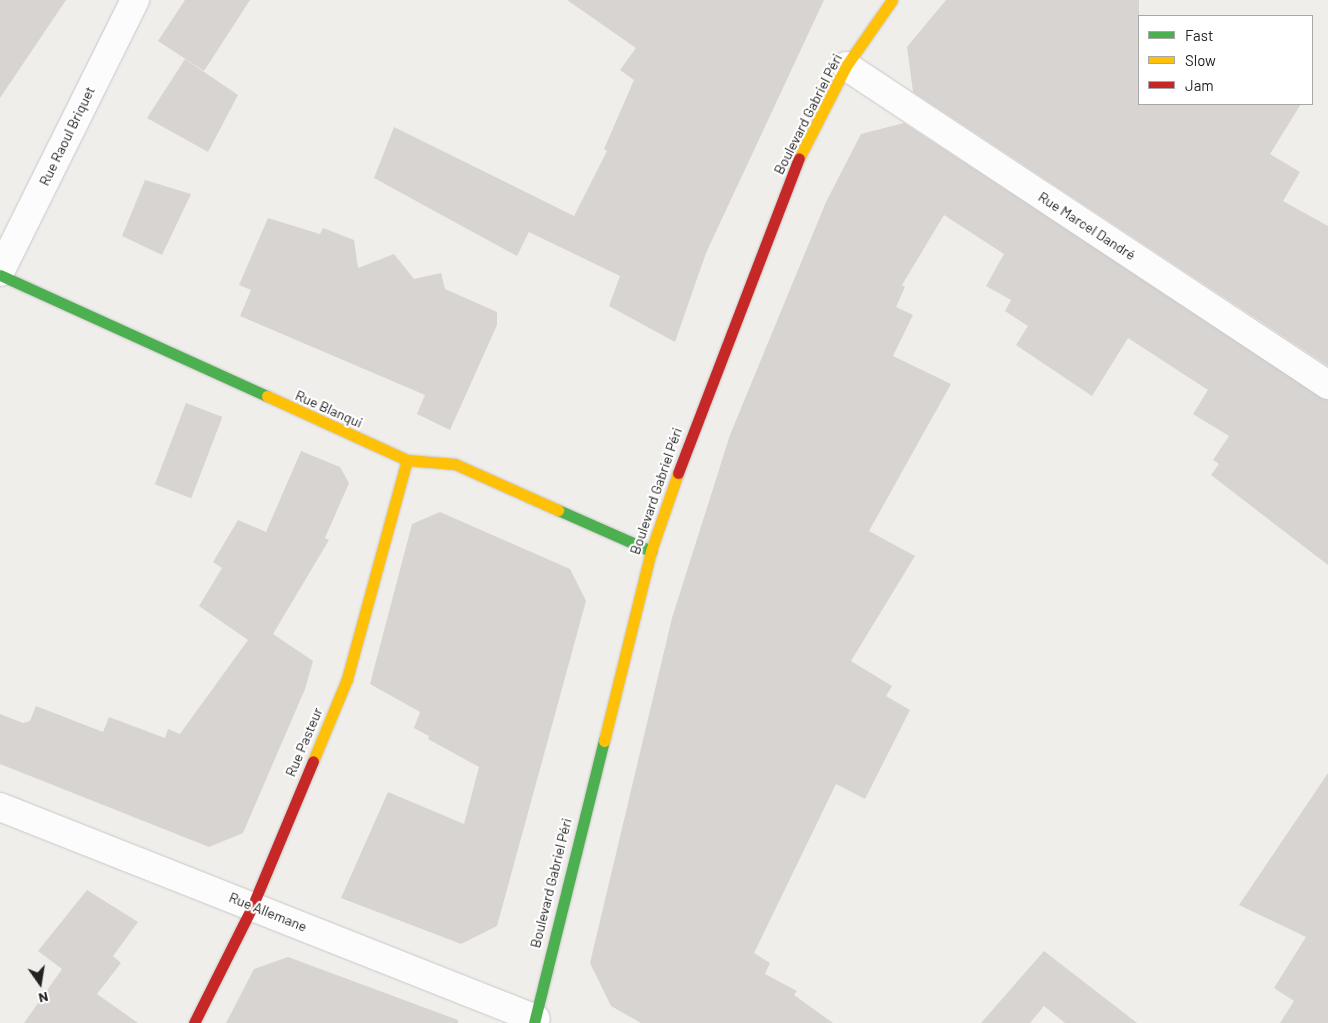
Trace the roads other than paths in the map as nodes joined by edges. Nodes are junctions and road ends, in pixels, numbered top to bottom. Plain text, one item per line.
1 (135, 0) edge
2 (892, 0) edge
3 (846, 66) junction
4 (0, 274) edge
5 (1328, 385) edge
6 (407, 460) junction
7 (651, 551) junction
8 (0, 807) edge
9 (252, 907) junction
10 (538, 1022) edge
11 (194, 1023) edge

1 - 4 street, Rue Raoul Briquet
2 - 3 street, Boulevard Gabriel Péri
3 - 5 street, Rue Marcel Dandré
3 - 7 street, Boulevard Gabriel Péri
4 - 6 street, Rue Blanqui
6 - 7 street, Rue Blanqui
6 - 9 street, Rue Pasteur
7 - 10 street, Boulevard Gabriel Péri
8 - 9 street, Rue Allemane
9 - 10 street, Rue Allemane
9 - 11 street, Rue Pasteur

